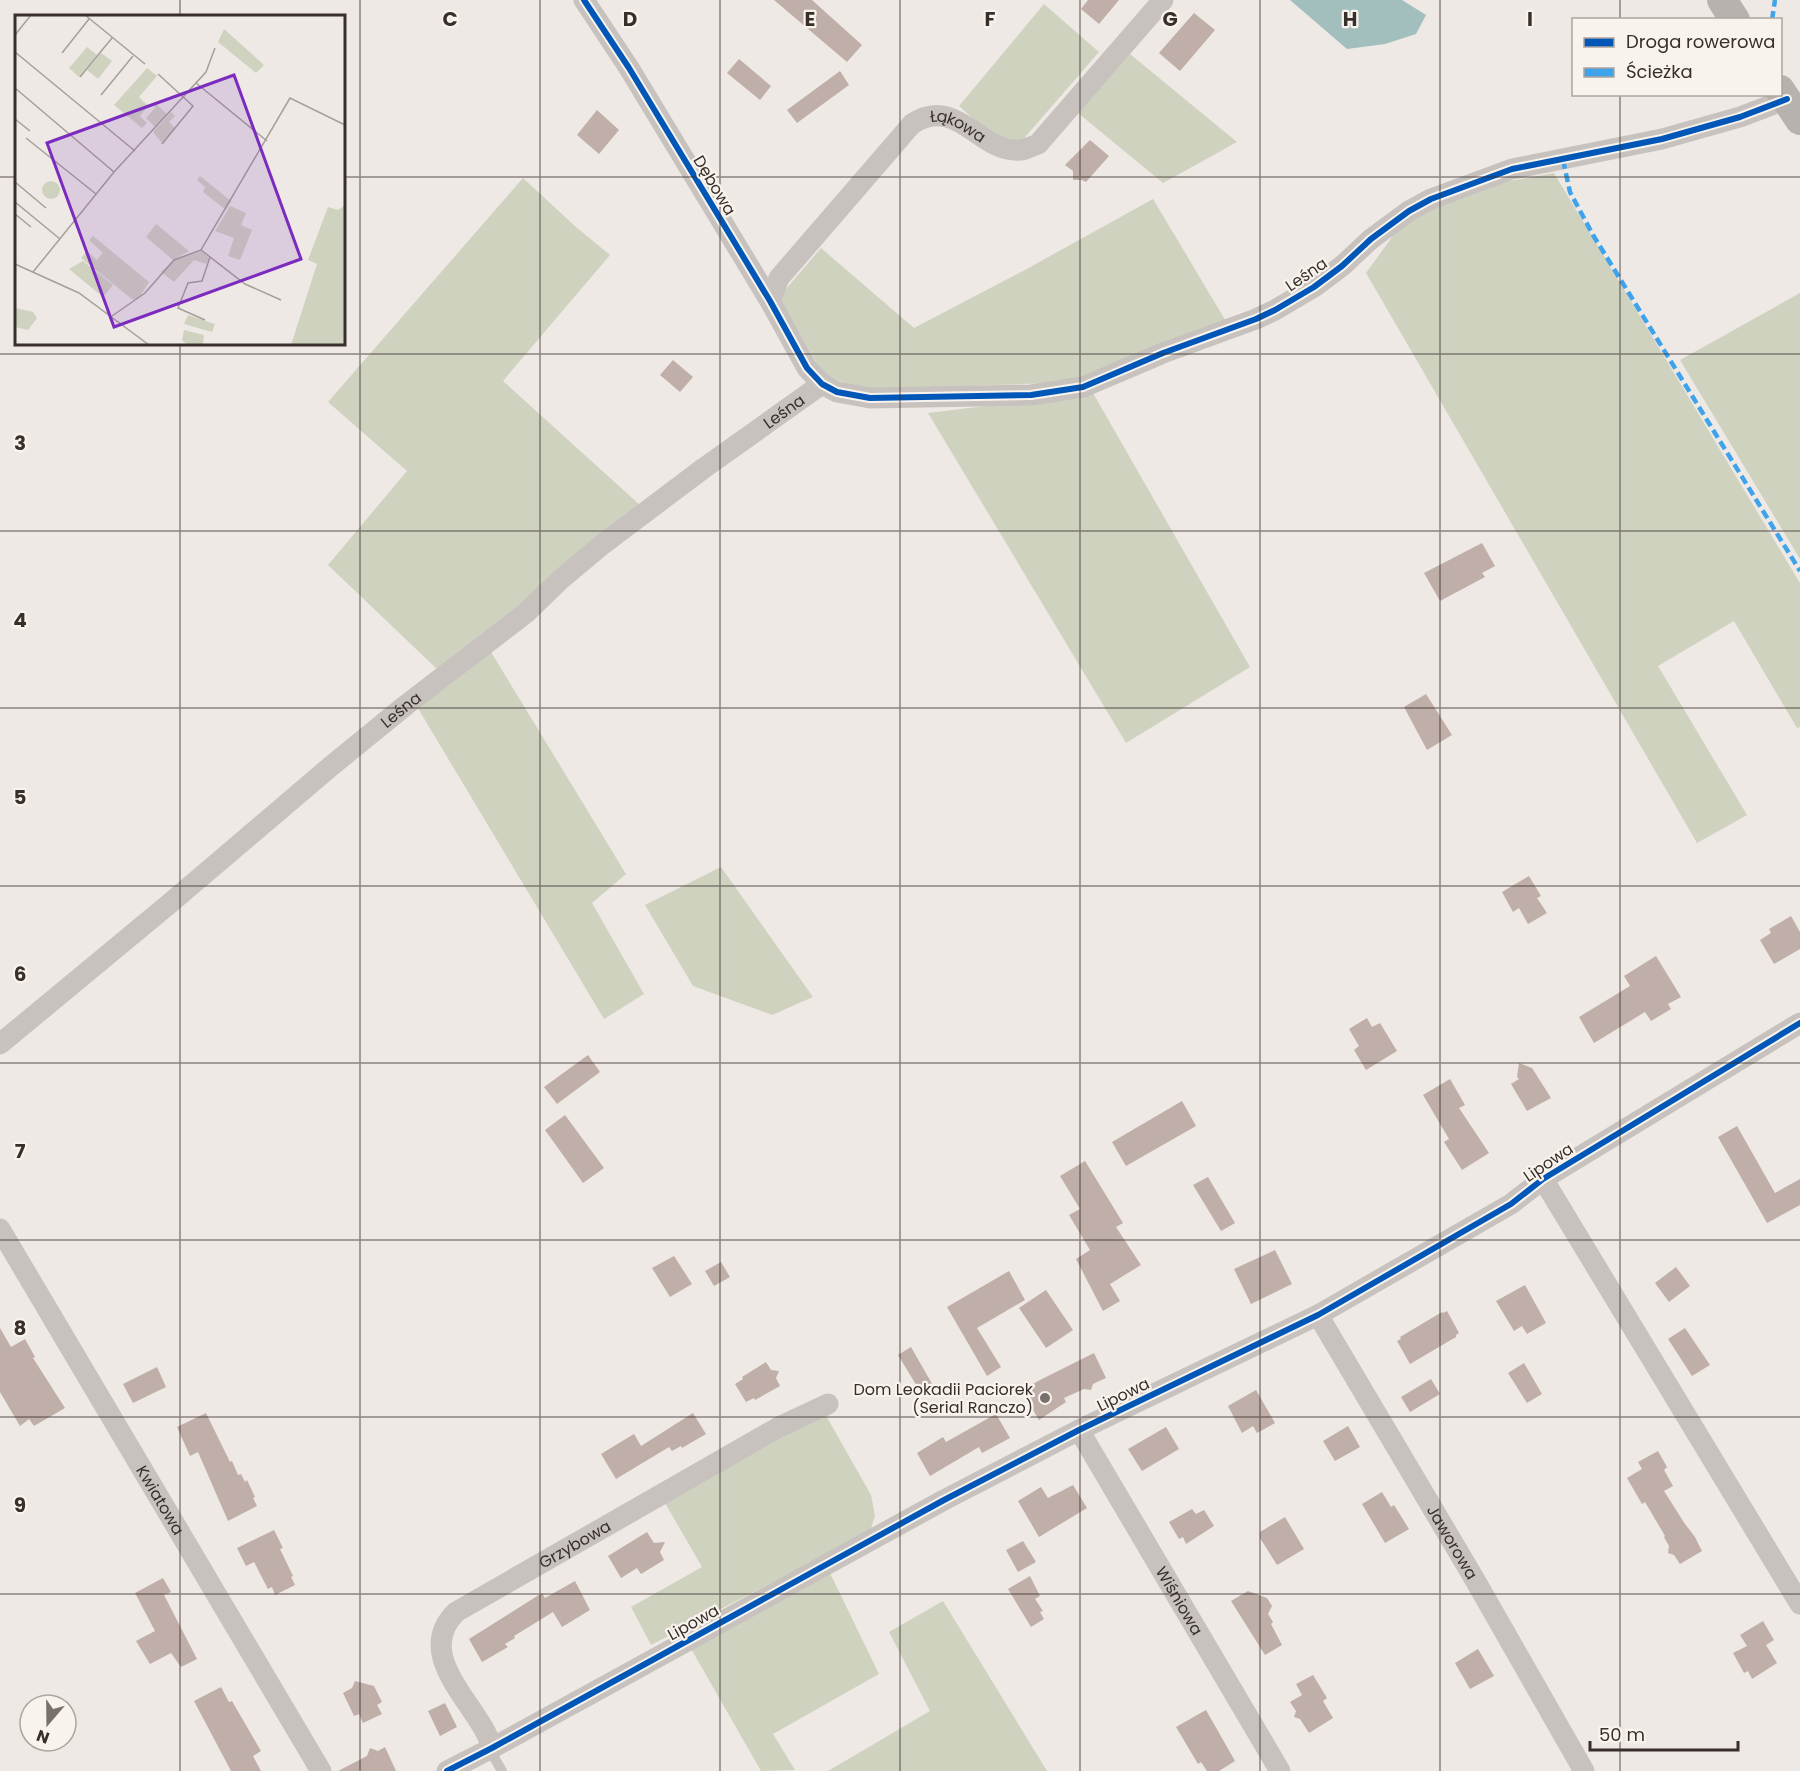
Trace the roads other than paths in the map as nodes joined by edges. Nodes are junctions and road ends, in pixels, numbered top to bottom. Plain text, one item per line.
1 (584, 0) edge
2 (1163, 0) edge
3 (1722, 0) edge
4 (1734, 18) edge
5 (1789, 103) edge
6 (770, 301) junction
7 (822, 384) junction
8 (1800, 1023) edge
9 (0, 1044) edge
10 (1544, 1179) junction
11 (0, 1229) edge
12 (1318, 1315) junction
13 (828, 1404) dead end
14 (1079, 1430) junction
15 (1800, 1604) edge
16 (492, 1748) junction
17 (321, 1771) edge
18 (447, 1771) edge
19 (502, 1771) edge
20 (1280, 1771) edge
21 (1584, 1771) edge

1 - 6 street, Dębowa
2 - 6 street, Łąkowa
3 - 4 street
5 - 7 street, Leśna
6 - 7 street, Dębowa
7 - 9 street, Leśna
8 - 10 street, Lipowa
10 - 12 street, Lipowa
10 - 15 street, Lipowa
11 - 17 street, Kwiatowa
12 - 14 street, Lipowa
12 - 21 street, Jaworowa
13 - 16 street, Grzybowa
14 - 16 street, Lipowa
14 - 20 street, Wiśniowa
16 - 18 street, Lipowa
16 - 19 lane

